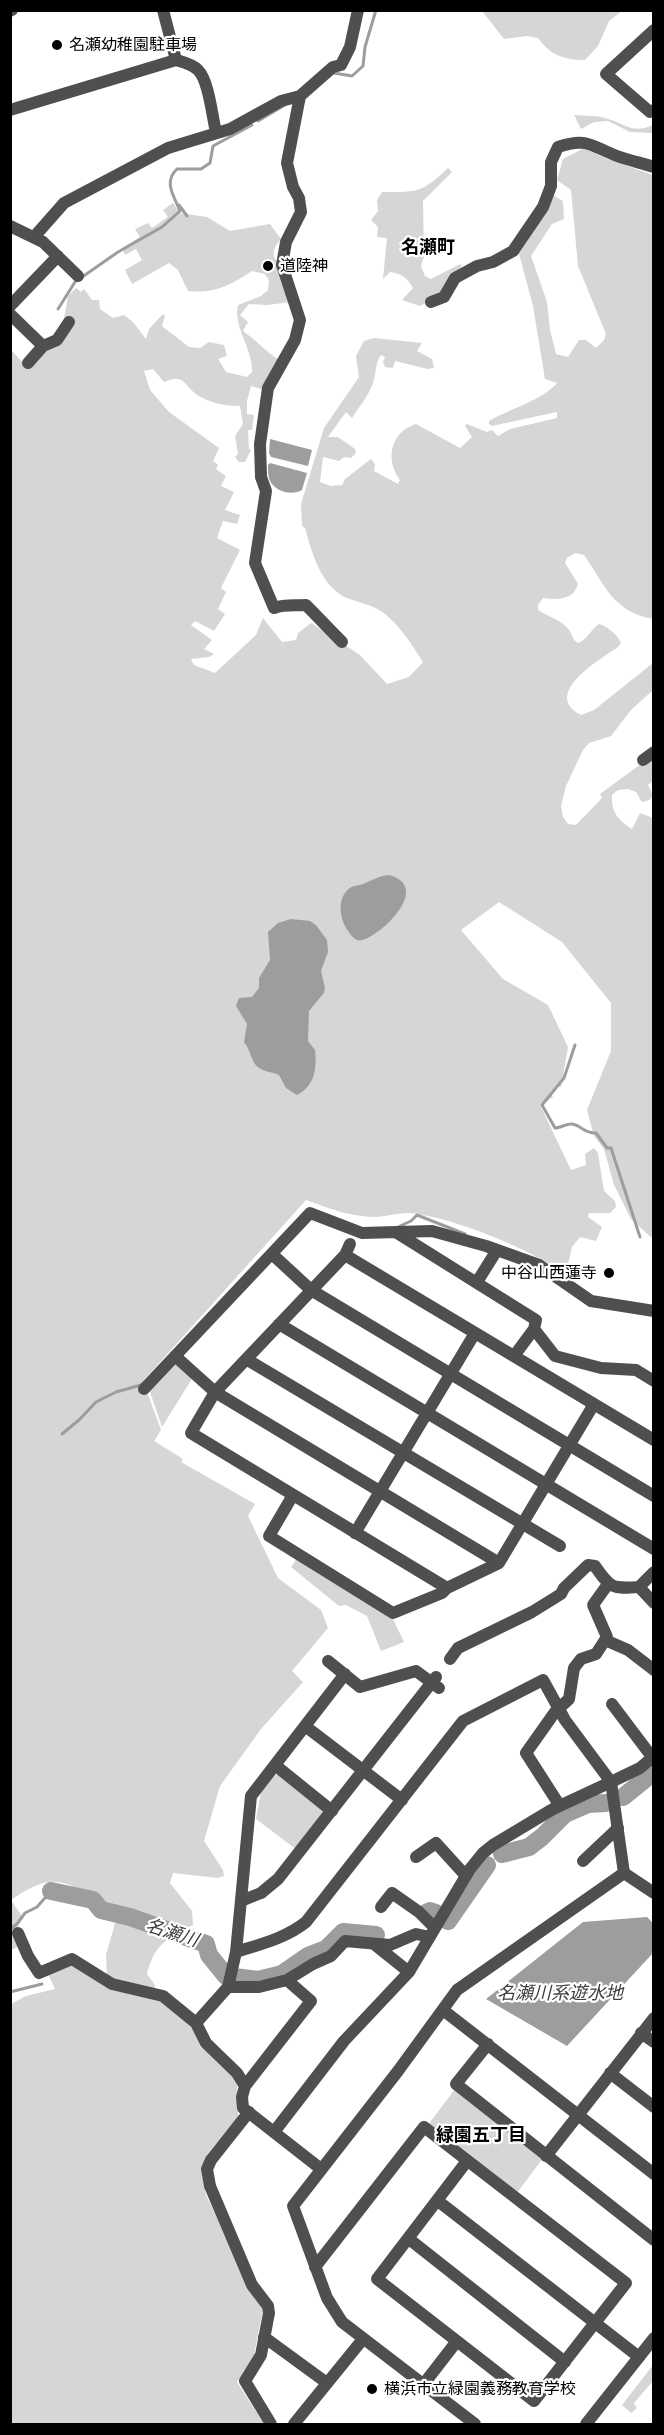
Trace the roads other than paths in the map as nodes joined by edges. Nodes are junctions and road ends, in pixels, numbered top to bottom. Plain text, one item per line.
1 (163, 10) edge
2 (358, 10) edge
3 (653, 33) edge
4 (176, 60) junction
5 (300, 96) junction
6 (10, 110) edge
7 (654, 110) edge
8 (216, 132) junction
9 (654, 167) edge
10 (10, 226) edge
11 (34, 237) junction
12 (58, 256) junction
13 (78, 276) dead end
14 (431, 302) dead end
15 (10, 306) edge
16 (10, 314) edge
17 (69, 322) dead end
18 (43, 346) junction
19 (28, 363) dead end
20 (342, 642) dead end
21 (654, 752) edge
22 (643, 760) dead end
23 (396, 1232) junction
24 (351, 1241) junction
25 (497, 1250) junction
26 (272, 1254) junction
27 (477, 1282) junction
28 (311, 1290) junction
29 (654, 1311) edge
30 (279, 1324) junction
31 (534, 1329) junction
32 (475, 1333) junction
33 (175, 1356) junction
34 (514, 1356) junction
35 (246, 1359) junction
36 (450, 1374) junction
37 (654, 1381) edge
38 (144, 1389) dead end
39 (215, 1392) junction
40 (594, 1404) junction
41 (426, 1414) junction
42 (654, 1440) edge
43 (570, 1445) junction
44 (403, 1452) junction
45 (546, 1485) junction
46 (380, 1492) junction
47 (293, 1495) junction
48 (654, 1496) edge
49 (522, 1524) junction
50 (356, 1533) junction
51 (560, 1546) dead end
52 (654, 1549) edge
53 (499, 1563) junction
54 (654, 1572) edge
55 (608, 1584) junction
56 (639, 1587) junction
57 (447, 1588) junction
58 (654, 1604) edge
59 (605, 1640) junction
60 (450, 1659) dead end
61 (328, 1661) dead end
62 (654, 1670) edge
63 (345, 1674) junction
64 (612, 1704) dead end
65 (559, 1710) junction
66 (305, 1726) junction
67 (653, 1756) edge
68 (274, 1766) junction
69 (363, 1770) junction
70 (612, 1782) junction
71 (402, 1800) junction
72 (560, 1806) junction
73 (332, 1811) junction
74 (618, 1828) junction
75 (416, 1857) dead end
76 (583, 1861) dead end
77 (624, 1873) junction
78 (466, 1876) junction
79 (654, 1893) edge
80 (241, 1901) junction
81 (381, 1907) dead end
82 (18, 1933) dead end
83 (432, 1933) junction
84 (374, 1944) junction
85 (236, 1952) junction
86 (409, 1972) junction
87 (287, 1980) junction
88 (228, 1987) junction
89 (443, 2010) junction
90 (654, 2019) edge
91 (196, 2024) junction
92 (641, 2033) junction
93 (654, 2042) edge
94 (488, 2044) junction
95 (610, 2073) junction
96 (245, 2086) junction
97 (654, 2107) edge
98 (249, 2112) junction
99 (578, 2114) junction
100 (274, 2132) junction
101 (546, 2156) junction
102 (468, 2161) junction
103 (321, 2169) junction
104 (654, 2174) edge
105 (438, 2201) junction
106 (409, 2239) junction
107 (654, 2240) edge
108 (315, 2267) junction
109 (596, 2323) junction
110 (264, 2337) junction
111 (654, 2337) edge
112 (363, 2339) junction
113 (457, 2341) junction
114 (639, 2356) junction
115 (565, 2362) junction
116 (327, 2383) junction
117 (423, 2385) junction
118 (271, 2424) edge
119 (294, 2424) edge
120 (475, 2424) edge
121 (586, 2424) edge

1 - 4 street
2 - 5 street
3 - 7 street
4 - 6 street
4 - 8 street
5 - 8 street
5 - 20 street
8 - 11 street
9 - 14 street
10 - 11 street
11 - 12 street
12 - 13 street
12 - 15 street
16 - 18 street
17 - 18 street
18 - 19 street
21 - 22 street
23 - 24 street
23 - 25 street
23 - 27 street
24 - 26 street
24 - 28 street
24 - 32 street
25 - 27 street
25 - 29 street
26 - 28 street
26 - 33 street
27 - 31 street
28 - 30 street
28 - 36 street
30 - 35 street
30 - 41 street
31 - 34 street
31 - 37 street
32 - 34 street
32 - 36 street
33 - 38 street
33 - 39 street
34 - 40 street
35 - 39 street
35 - 44 street
36 - 41 street
36 - 43 street
39 - 46 street
39 - 47 street
40 - 42 street
40 - 43 street
41 - 44 street
41 - 45 street
43 - 45 street
43 - 48 street
44 - 46 street
44 - 49 street
45 - 49 street
45 - 52 street
46 - 50 street
46 - 53 street
47 - 50 street
47 - 57 street
49 - 51 street
49 - 53 street
50 - 57 street
53 - 57 street
54 - 56 street
55 - 56 street
55 - 59 street
55 - 60 street
56 - 58 street
59 - 62 street
59 - 65 street
61 - 63 street
63 - 66 street
63 - 69 street
64 - 67 street
65 - 70 street
65 - 71 street
65 - 72 street
66 - 68 street
66 - 69 street
67 - 70 street
68 - 73 street
68 - 80 street
69 - 71 street
69 - 73 street
70 - 72 street
70 - 74 street
71 - 85 street
72 - 78 street
73 - 80 street
74 - 76 street
74 - 77 street
75 - 78 street
77 - 79 street
77 - 89 street
78 - 83 street
80 - 85 street
81 - 83 street
82 - 91 street
83 - 84 street
83 - 86 street
84 - 86 street
84 - 87 street
85 - 88 street
86 - 100 street
87 - 88 street
87 - 96 street
88 - 91 street
89 - 94 street
89 - 103 street
90 - 92 street
91 - 96 street
92 - 93 street
92 - 95 street
94 - 99 street
94 - 101 street
95 - 97 street
95 - 99 street
96 - 98 street
98 - 100 street
98 - 110 street
99 - 101 street
99 - 104 street
100 - 103 street
101 - 107 street
102 - 105 street
102 - 108 street
102 - 109 street
103 - 108 street
105 - 106 street
105 - 109 street
106 - 113 street
106 - 115 street
108 - 112 street
109 - 114 street
109 - 115 street
110 - 116 street
110 - 118 street
111 - 114 street
112 - 116 street
112 - 117 street
113 - 115 street
113 - 117 street
114 - 121 street
116 - 119 street
117 - 120 street

